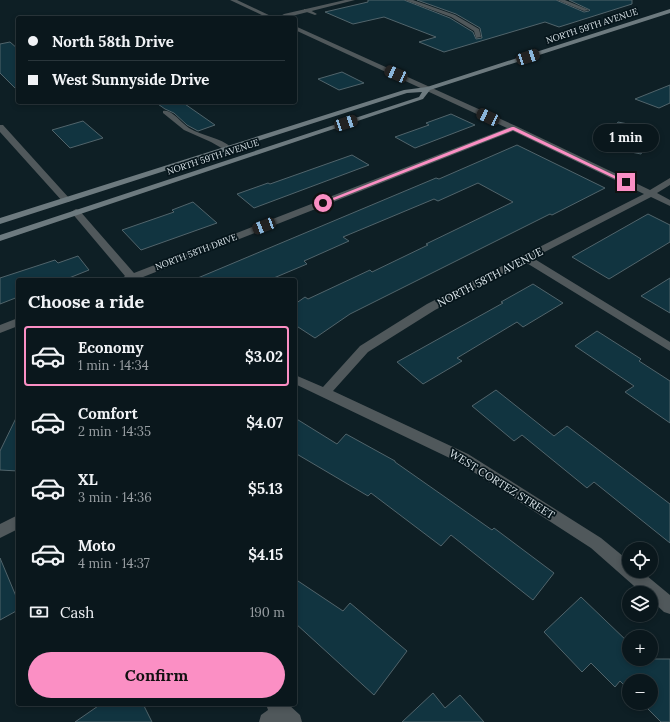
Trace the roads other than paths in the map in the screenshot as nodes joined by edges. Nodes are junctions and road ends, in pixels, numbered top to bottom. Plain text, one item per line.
1 (233, 0) edge
2 (352, 0) edge
3 (408, 0) edge
4 (560, 0) edge
5 (322, 8) junction
6 (306, 10) junction
7 (586, 10) dead end
8 (670, 11) edge
9 (314, 14) junction
10 (268, 16) edge
11 (286, 16) edge
12 (297, 18) edge
13 (297, 29) edge
14 (478, 37) dead end
15 (428, 89) junction
16 (165, 112) dead end
17 (0, 127) edge
18 (513, 128) junction
19 (228, 148) junction
20 (670, 181) edge
21 (650, 194) junction
22 (66, 200) junction
23 (670, 203) edge
24 (76, 212) junction
25 (0, 221) edge
26 (0, 238) edge
27 (527, 259) junction
28 (130, 278) edge
29 (134, 278) edge
30 (16, 323) edge
31 (0, 329) edge
32 (670, 346) edge
33 (297, 380) edge
34 (326, 392) junction
35 (16, 523) edge
36 (0, 532) edge
37 (670, 606) edge

1 - 10 street
2 - 5 street
3 - 14 street
4 - 7 street
5 - 6 street
5 - 9 street
6 - 9 lane
6 - 11 street
8 - 15 main road, NORTH 59TH AVENUE
9 - 12 street
13 - 15 street
15 - 18 street
15 - 19 main road, NORTH 59TH AVENUE
15 - 24 main road, NORTH 59TH AVENUE
16 - 19 lane
17 - 22 street
18 - 21 street
18 - 29 street, NORTH 58TH DRIVE
19 - 22 main road, NORTH 59TH AVENUE
20 - 21 street, NORTH 58TH AVENUE
21 - 23 street
21 - 27 street, NORTH 58TH AVENUE
22 - 25 main road, NORTH 59TH AVENUE
24 - 26 main road, NORTH 59TH AVENUE
24 - 28 street
27 - 32 street
27 - 34 street, NORTH 58TH AVENUE
30 - 31 street
33 - 34 street, WEST CORTEZ STREET
34 - 37 street, WEST CORTEZ STREET
35 - 36 street

